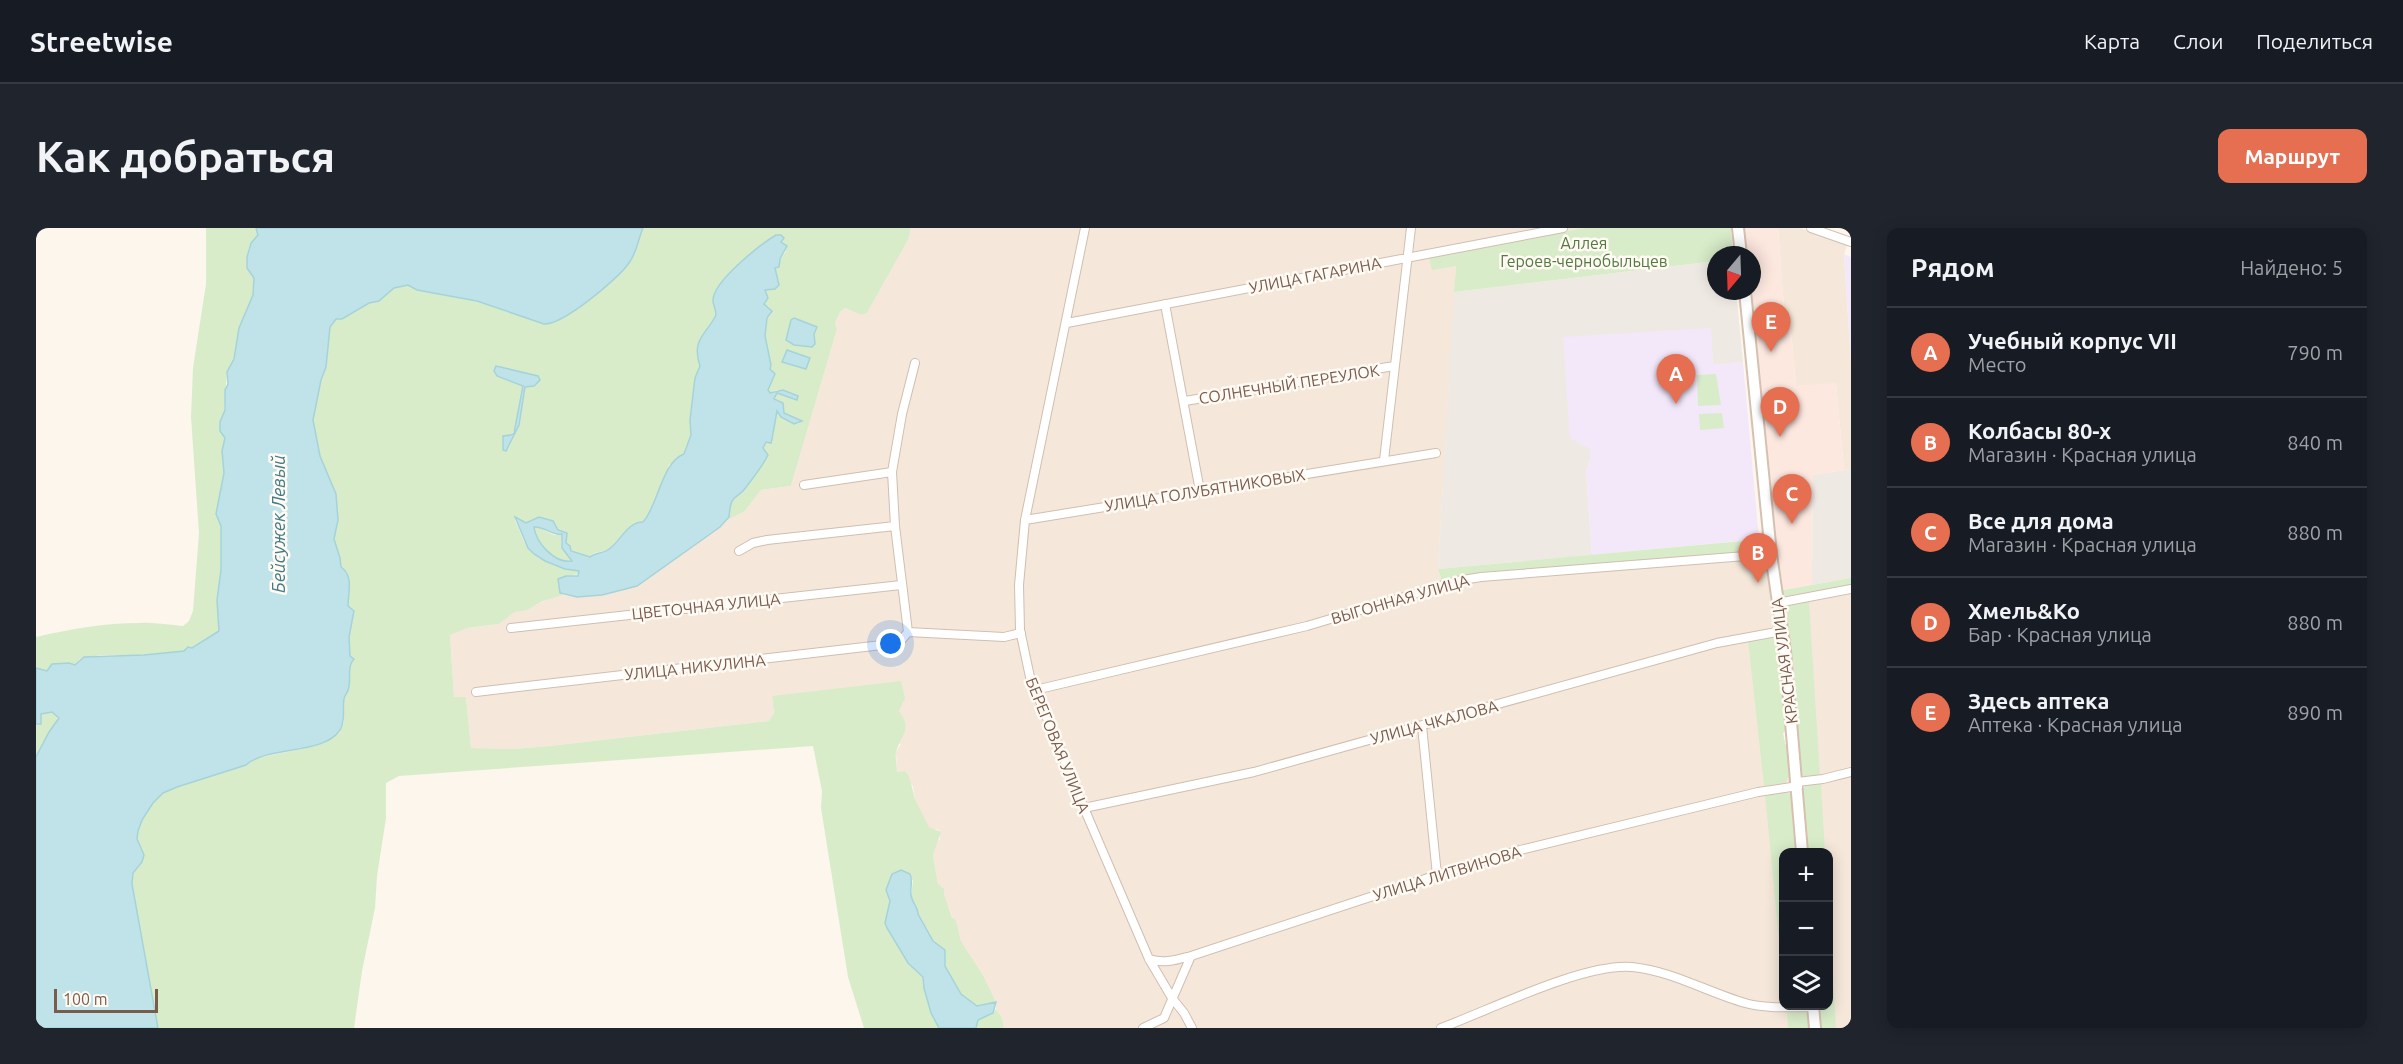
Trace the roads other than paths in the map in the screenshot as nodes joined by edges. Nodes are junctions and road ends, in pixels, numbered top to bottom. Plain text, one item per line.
1 (1085, 228) edge
2 (1411, 228) edge
3 (1563, 228) edge
4 (1738, 228) edge
5 (1811, 228) edge
6 (1851, 242) edge
7 (1740, 246) edge
8 (1408, 257) junction
9 (1746, 300) edge
10 (1165, 304) junction
11 (1067, 322) junction
12 (915, 363) dead end
13 (1394, 366) junction
14 (1185, 401) junction
15 (1436, 453) dead end
16 (1384, 460) junction
17 (892, 472) junction
18 (804, 485) dead end
19 (1200, 490) junction
20 (1025, 520) junction
21 (895, 526) junction
22 (739, 551) dead end
23 (1771, 554) junction
24 (901, 585) junction
25 (1851, 589) edge
26 (1777, 603) junction
27 (511, 628) dead end
28 (1782, 631) junction
29 (908, 632) junction
30 (1021, 633) junction
31 (1035, 690) junction
32 (476, 692) dead end
33 (1422, 726) junction
34 (1851, 772) edge
35 (1797, 784) junction
36 (1083, 808) junction
37 (1802, 848) edge
38 (1437, 875) junction
39 (1191, 956) junction
40 (1149, 959) junction
41 (1172, 998) junction
42 (1779, 1005) edge
43 (1813, 1010) edge
44 (1143, 1028) edge
45 (1192, 1028) edge
46 (1441, 1028) edge
47 (1815, 1028) edge

1 - 11 street, БЕРЕГОВАЯ УЛИЦА
2 - 8 street
3 - 8 street, УЛИЦА ГАГАРИНА
4 - 7 street
5 - 6 street
8 - 10 street, УЛИЦА ГАГАРИНА
8 - 13 street
9 - 23 street, КРАСНАЯ УЛИЦА
10 - 11 street, УЛИЦА ГАГАРИНА
10 - 14 street
11 - 20 street, БЕРЕГОВАЯ УЛИЦА
12 - 17 street
13 - 14 street, СОЛНЕЧНЫЙ ПЕРЕУЛОК
13 - 16 street
14 - 19 street
15 - 16 street, УЛИЦА ГОЛУБЯТНИКОВЫХ
16 - 19 street, УЛИЦА ГОЛУБЯТНИКОВЫХ
17 - 18 street
17 - 21 street
19 - 20 street, УЛИЦА ГОЛУБЯТНИКОВЫХ
20 - 30 street, БЕРЕГОВАЯ УЛИЦА
21 - 22 street
21 - 24 street
23 - 26 street, КРАСНАЯ УЛИЦА
23 - 31 street, ВЫГОННАЯ УЛИЦА
24 - 27 street, ЦВЕТОЧНАЯ УЛИЦА
24 - 29 street
25 - 26 street
26 - 28 street, КРАСНАЯ УЛИЦА
28 - 33 street, УЛИЦА ЧКАЛОВА
28 - 35 street, КРАСНАЯ УЛИЦА
29 - 30 street
29 - 32 street, УЛИЦА НИКУЛИНА
30 - 31 street, БЕРЕГОВАЯ УЛИЦА
31 - 36 street, БЕРЕГОВАЯ УЛИЦА
33 - 36 street, УЛИЦА ЧКАЛОВА
33 - 38 street
34 - 35 street, УЛИЦА ЛИТВИНОВА
35 - 37 street, КРАСНАЯ УЛИЦА
35 - 38 street, УЛИЦА ЛИТВИНОВА
36 - 40 street, БЕРЕГОВАЯ УЛИЦА
38 - 39 street, УЛИЦА ЛИТВИНОВА
39 - 40 street, УЛИЦА ЛИТВИНОВА
39 - 41 street
40 - 41 street, БЕРЕГОВАЯ УЛИЦА
41 - 44 street
41 - 45 street, БЕРЕГОВАЯ УЛИЦА
42 - 46 street
43 - 47 street

